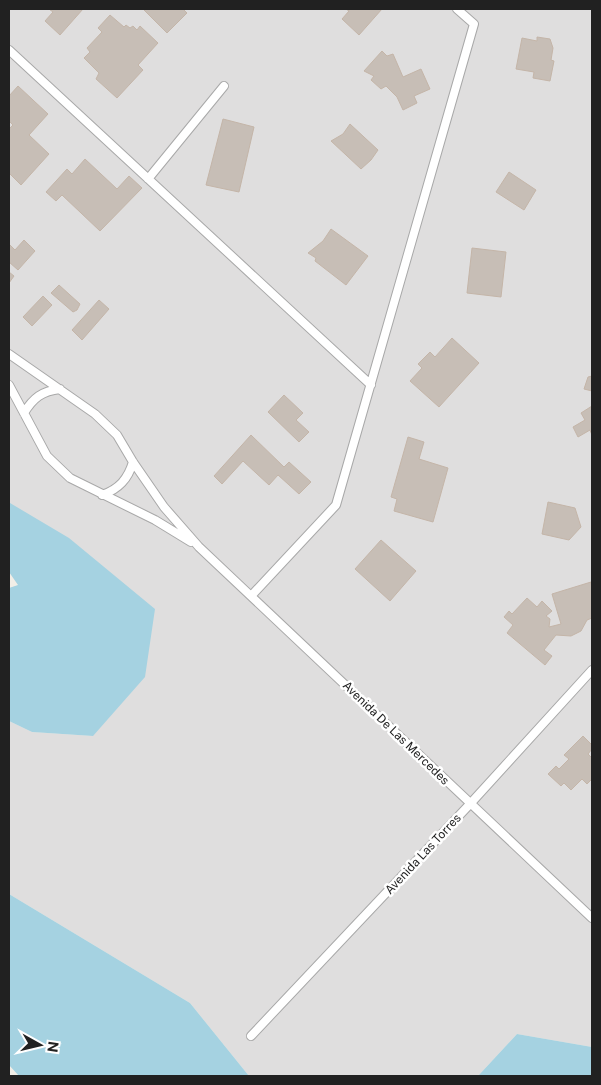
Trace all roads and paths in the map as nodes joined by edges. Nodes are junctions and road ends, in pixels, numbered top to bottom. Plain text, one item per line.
1 (457, 9) edge
2 (9, 50) edge
3 (224, 86) dead end
4 (148, 179) junction
5 (9, 354) edge
6 (9, 385) edge
7 (371, 385) junction
8 (60, 389) junction
9 (24, 413) junction
10 (132, 462) junction
11 (102, 495) junction
12 (200, 547) junction
13 (251, 596) junction
14 (592, 670) edge
15 (470, 804) junction
16 (592, 918) edge
17 (250, 1036) dead end

1 - 7 lane
2 - 4 lane
3 - 4 lane
4 - 7 lane
5 - 8 lane, Avenida De Las Mercedes
6 - 9 lane, Avenida De Las Mercedes
7 - 13 lane
8 - 9 lane
8 - 10 lane, Avenida De Las Mercedes
9 - 11 lane, Avenida De Las Mercedes
10 - 11 lane
10 - 12 lane, Avenida De Las Mercedes
11 - 12 lane, Avenida De Las Mercedes
12 - 13 lane, Avenida De Las Mercedes
13 - 15 lane, Avenida De Las Mercedes
14 - 15 lane, Avenida Las Torres
15 - 16 lane, Avenida De Las Mercedes
15 - 17 lane, Avenida Las Torres

